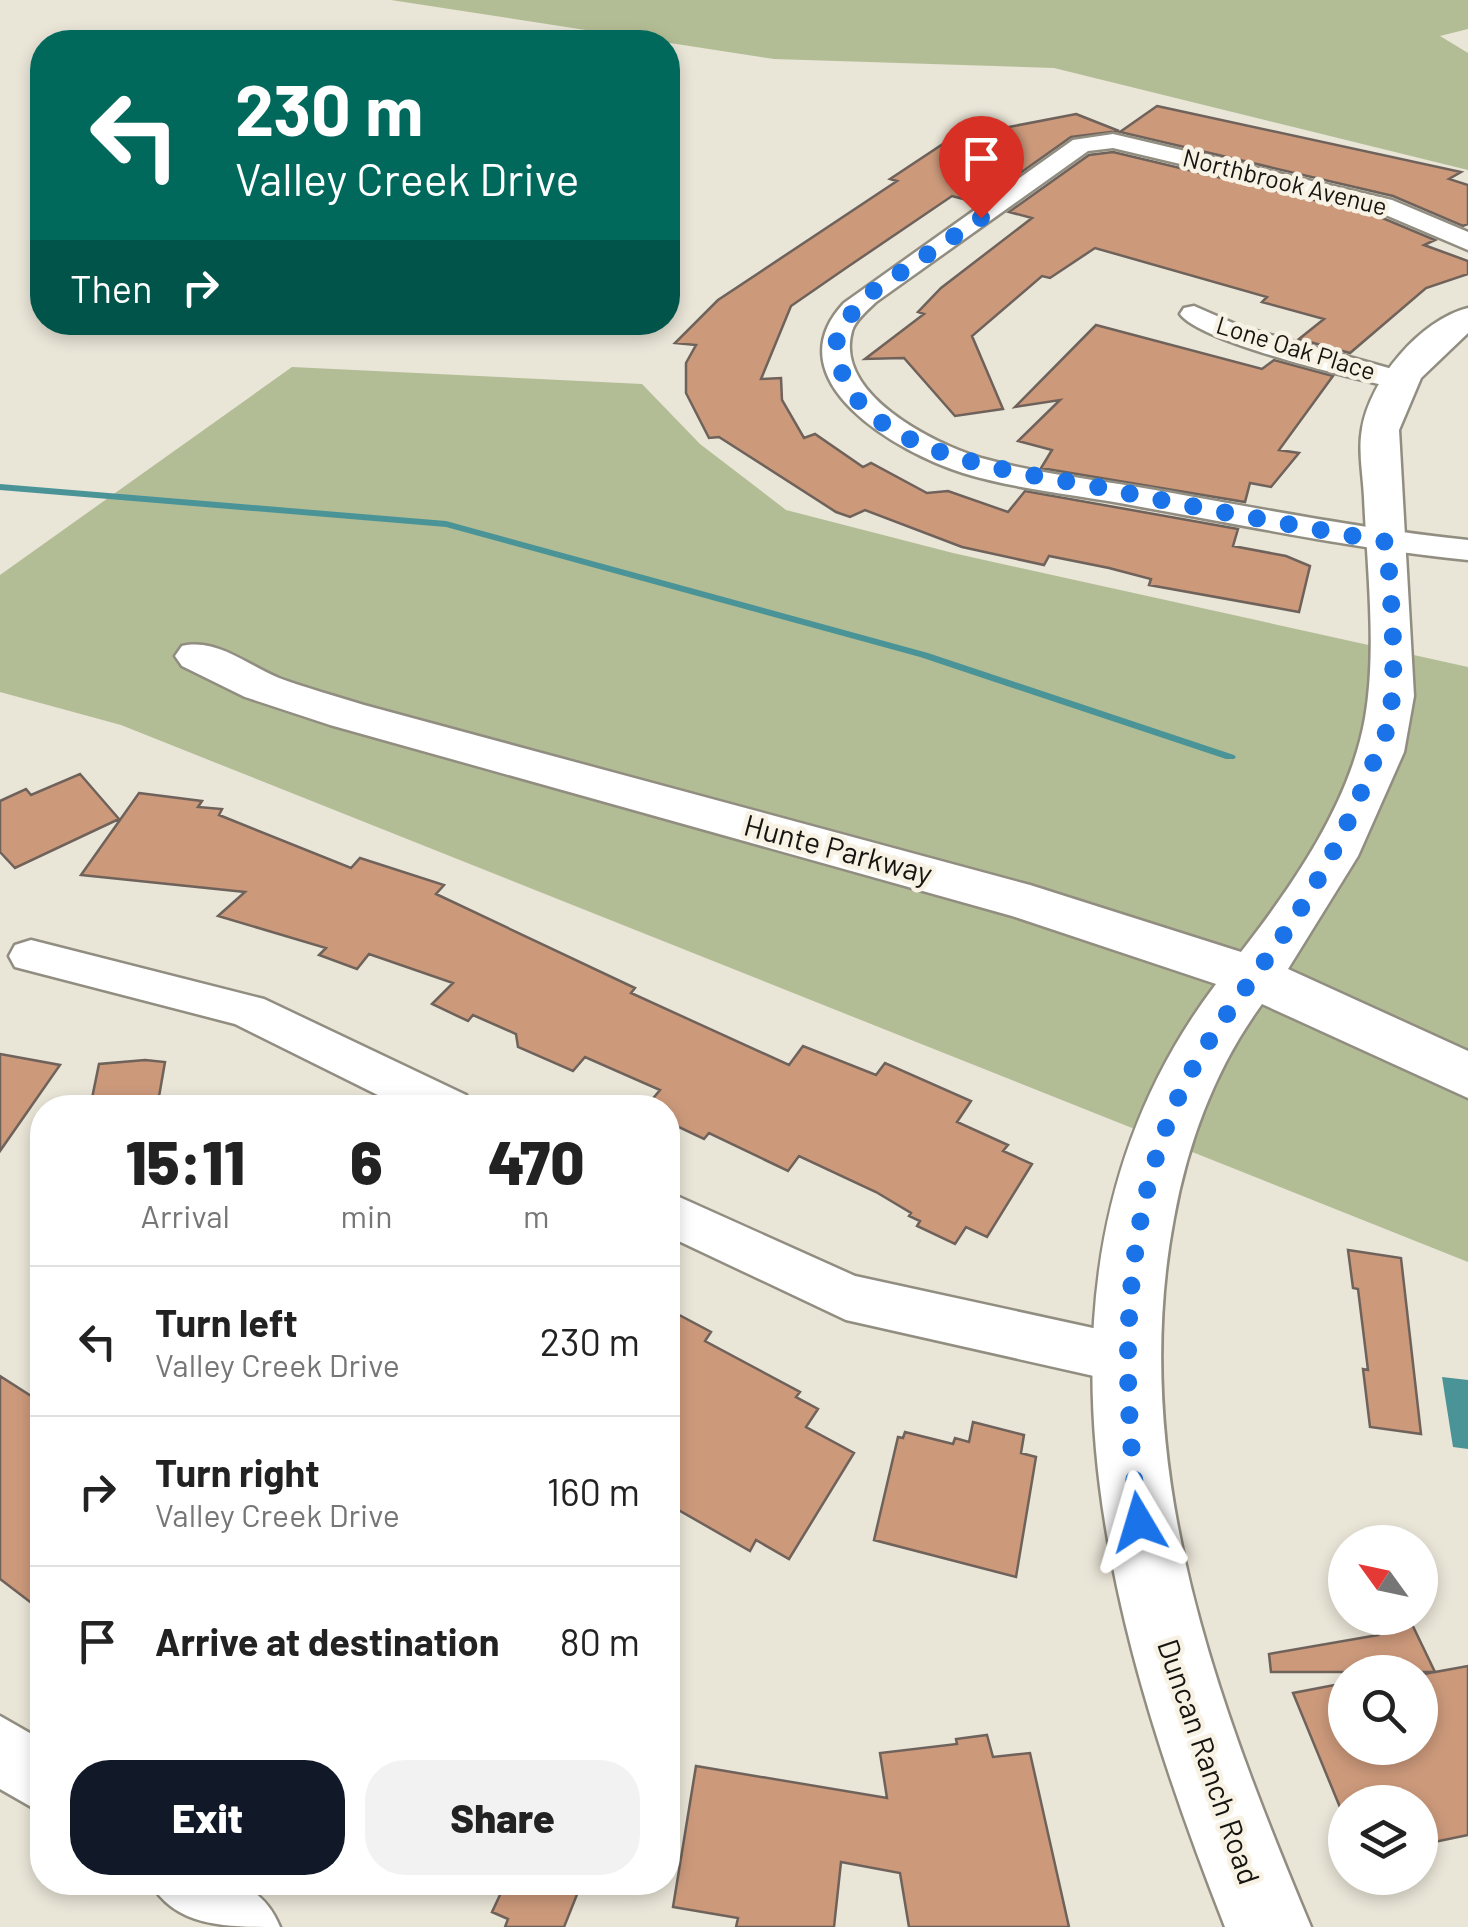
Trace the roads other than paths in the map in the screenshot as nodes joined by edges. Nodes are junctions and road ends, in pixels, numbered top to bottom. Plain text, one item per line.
1 (1468, 242) edge
2 (1194, 314) dead end
3 (1468, 318) edge
4 (1400, 380) junction
5 (1387, 542) junction
6 (1468, 550) edge
7 (198, 656) dead end
8 (31, 956) dead end
9 (1253, 976) junction
10 (1468, 1076) edge
11 (422, 1095) edge
12 (680, 1219) edge
13 (1126, 1359) junction
14 (0, 1750) edge
15 (30, 1771) edge
16 (202, 1895) edge
17 (245, 1927) edge
18 (1268, 1927) edge

1 - 5 street, Northbrook Avenue
2 - 4 street, Lone Oak Place
3 - 4 street, Duncan Ranch Road
4 - 5 street, Duncan Ranch Road
5 - 6 street
5 - 9 street, Duncan Ranch Road
7 - 9 street, Hunte Parkway
8 - 11 street
9 - 10 street, Hunte Parkway
9 - 13 street, Duncan Ranch Road
12 - 13 street
13 - 18 street, Duncan Ranch Road
14 - 15 street
16 - 17 street

